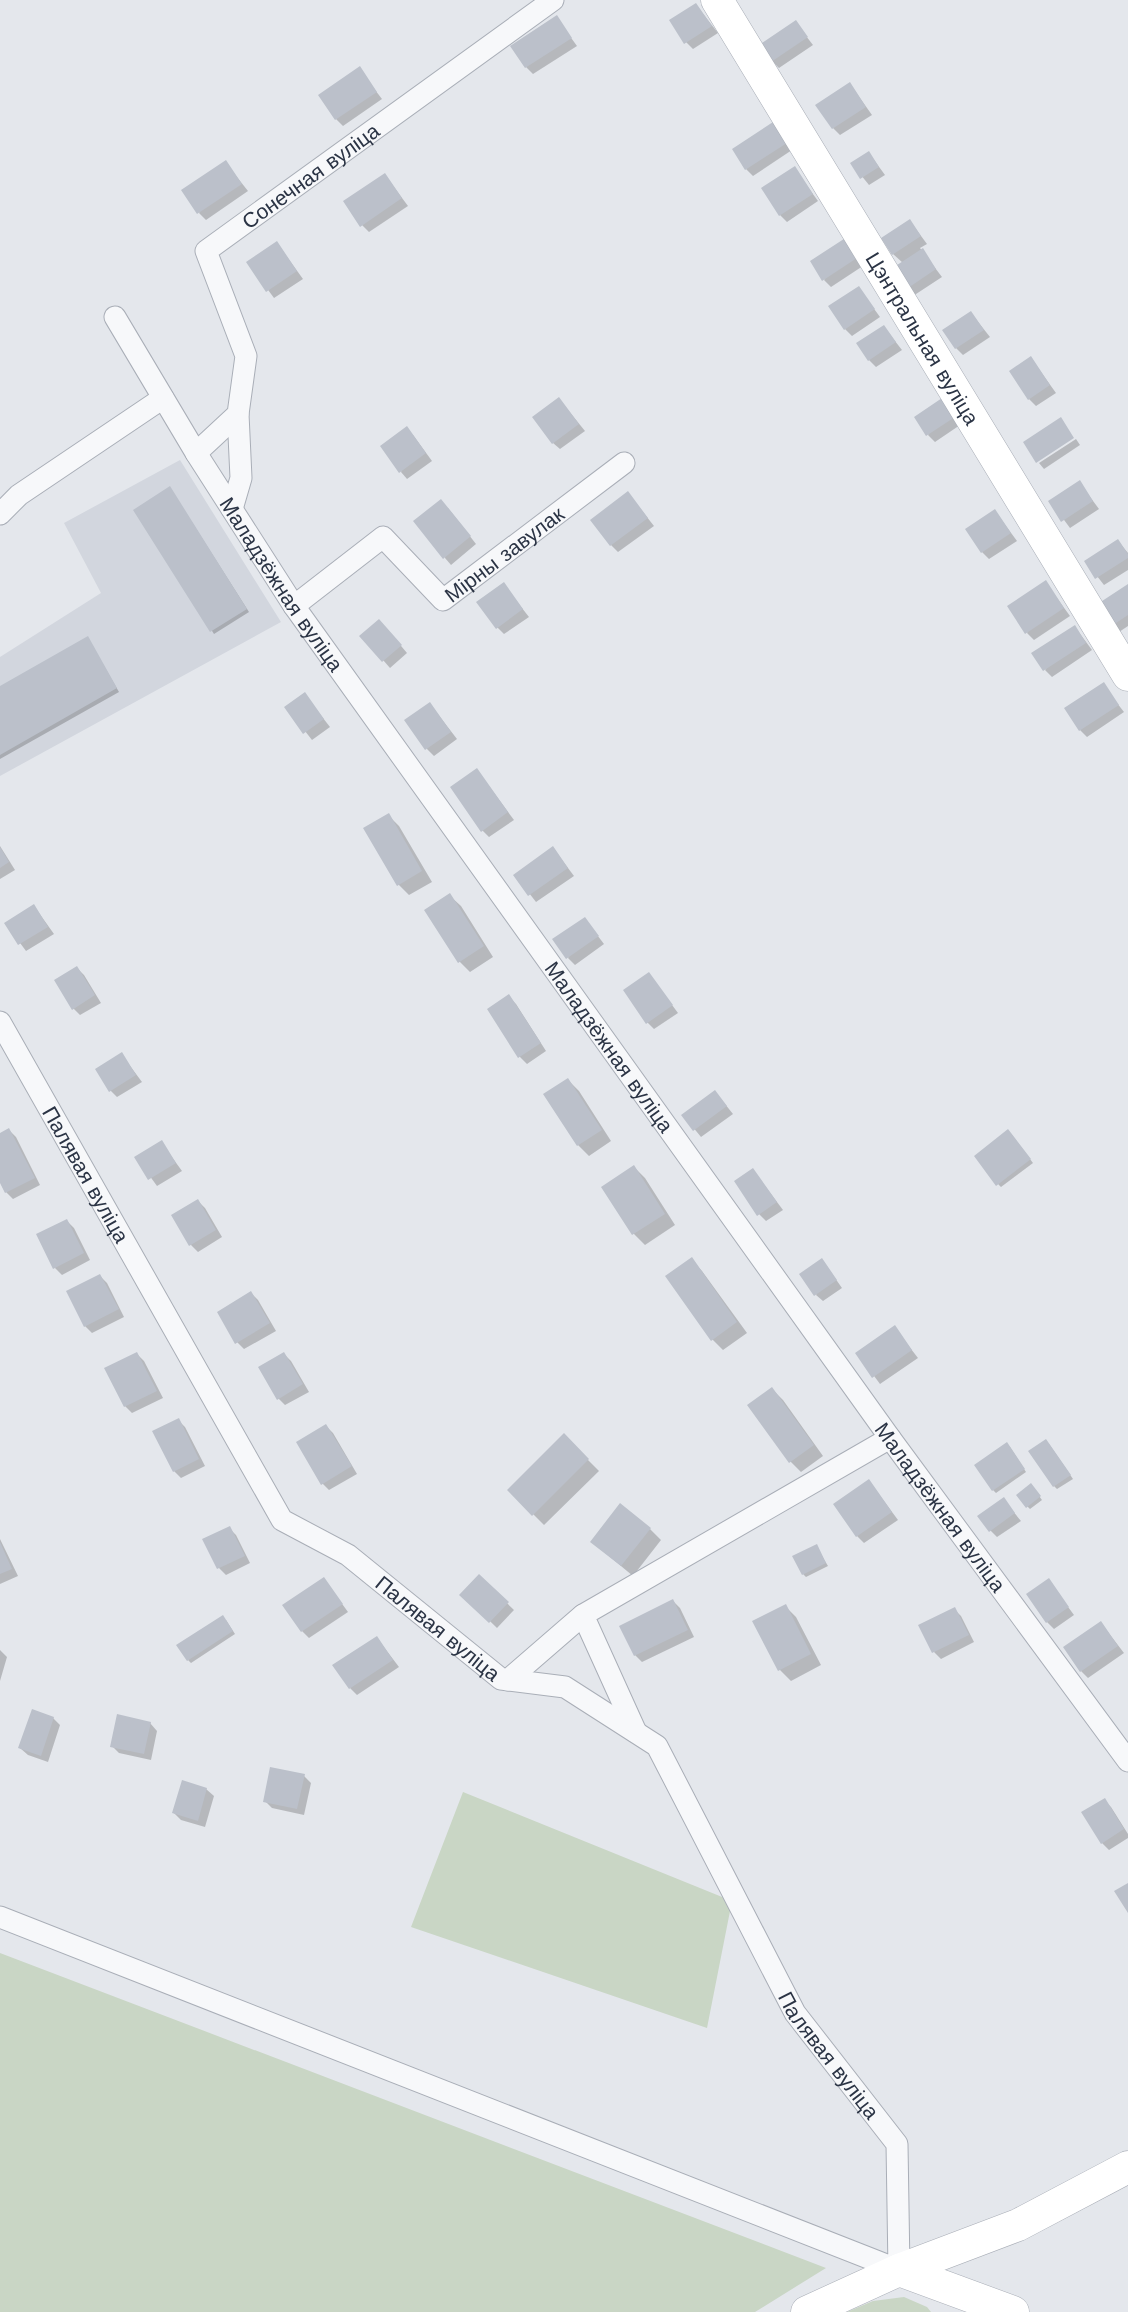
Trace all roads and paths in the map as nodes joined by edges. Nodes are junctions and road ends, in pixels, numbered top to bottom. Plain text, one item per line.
1 (553, 0) edge
2 (717, 0) edge
3 (114, 317) dead end
4 (163, 398) junction
5 (238, 414) junction
6 (196, 453) junction
7 (624, 463) dead end
8 (232, 509) junction
9 (0, 514) edge
10 (294, 606) junction
11 (1128, 675) edge
12 (0, 1022) edge
13 (890, 1438) junction
14 (583, 1615) junction
15 (508, 1679) junction
16 (636, 1732) junction
17 (1128, 1761) edge
18 (0, 1917) edge
19 (1128, 2167) edge
20 (899, 2270) junction
21 (807, 2312) edge
22 (1013, 2312) edge

1 - 5 street, Сонечная вуліца
2 - 11 street, Цэнтральная вуліца
3 - 4 street, Маладзёжная вуліца
4 - 6 street, Маладзёжная вуліца
4 - 9 street
5 - 6 street
5 - 8 street, Сонечная вуліца
6 - 8 street, Маладзёжная вуліца
7 - 10 street, Мірны завулак
8 - 10 street, Маладзёжная вуліца
10 - 13 street, Маладзёжная вуліца
12 - 15 street, Палявая вуліца
13 - 14 street
13 - 17 street, Маладзёжная вуліца
14 - 15 street
14 - 16 street
15 - 16 street, Палявая вуліца
16 - 20 street, Палявая вуліца
18 - 20 street
19 - 20 street
20 - 21 street
20 - 22 street

